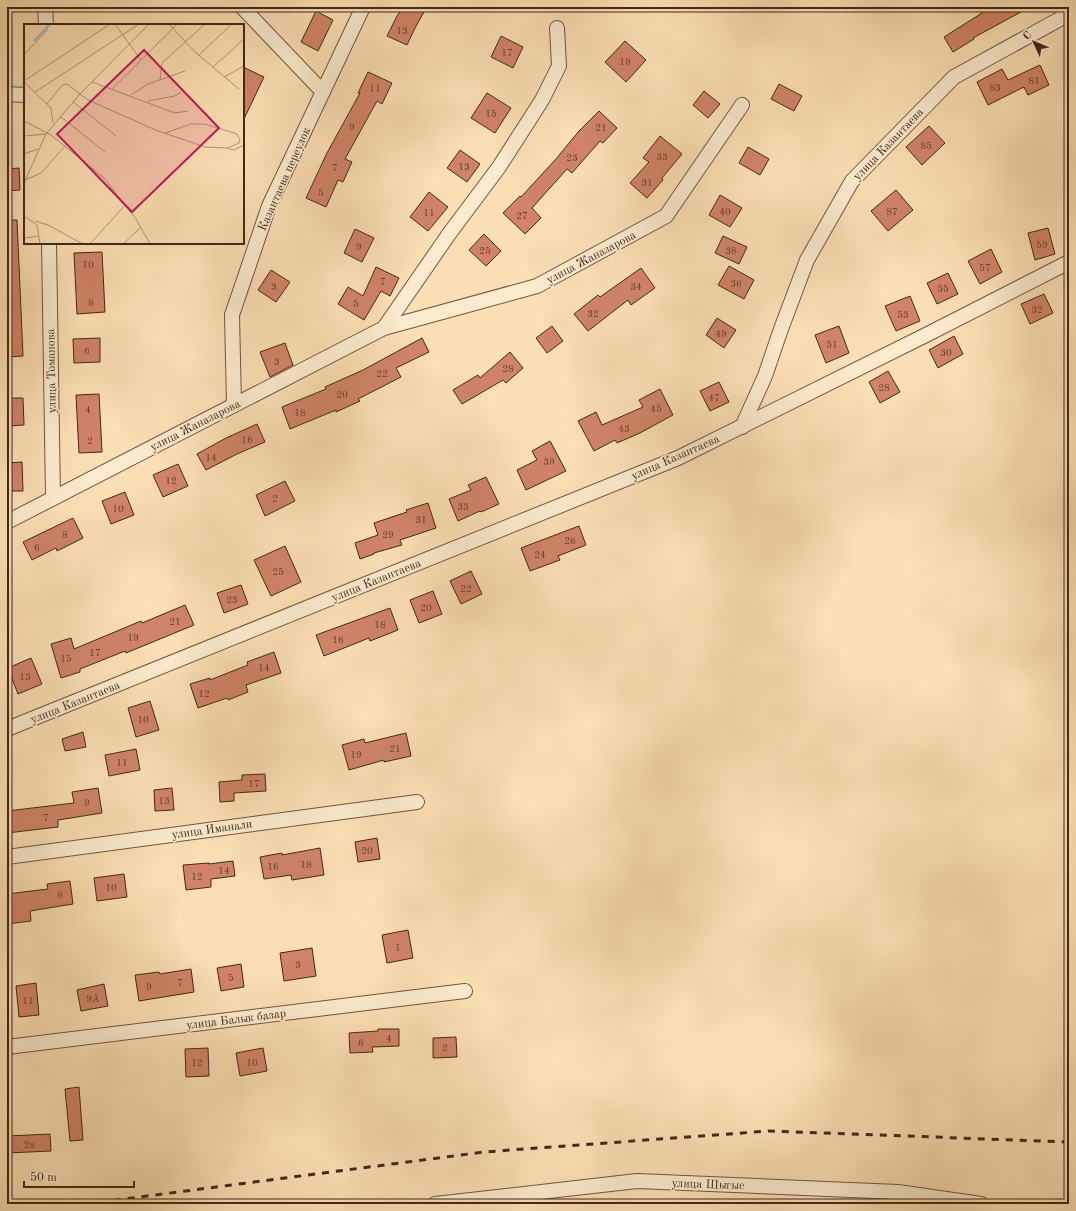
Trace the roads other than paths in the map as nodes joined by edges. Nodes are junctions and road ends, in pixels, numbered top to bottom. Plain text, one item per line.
1 (46, 7) edge
2 (242, 7) edge
3 (363, 7) edge
4 (1069, 14) edge
5 (46, 24) edge
6 (557, 28) dead end
7 (323, 92) junction
8 (7, 94) edge
9 (24, 96) edge
10 (742, 105) dead end
11 (49, 244) edge
12 (1069, 262) edge
13 (384, 328) junction
14 (234, 405) junction
15 (742, 426) junction
16 (53, 498) junction
17 (7, 522) edge
18 (7, 729) edge
19 (417, 802) dead end
20 (7, 857) edge
21 (465, 991) dead end
22 (7, 1047) edge
23 (434, 1204) edge
24 (978, 1204) edge

1 - 5 street
2 - 7 street
3 - 7 street, Казантаева переулок
4 - 15 street, улица Казантаева
6 - 13 street, улица Жаназарова
7 - 14 street, Казантаева переулок
8 - 9 street
10 - 13 street, улица Жаназарова
11 - 16 street, улица Томанова
12 - 15 street, улица Казантаева
13 - 14 street, улица Жаназарова
14 - 16 street, улица Жаназарова
15 - 18 street, улица Казантаева
16 - 17 street, улица Жаназарова
19 - 20 street, улица Иманали
21 - 22 street, улица Балык базар
23 - 24 street, улица Шыгыс

